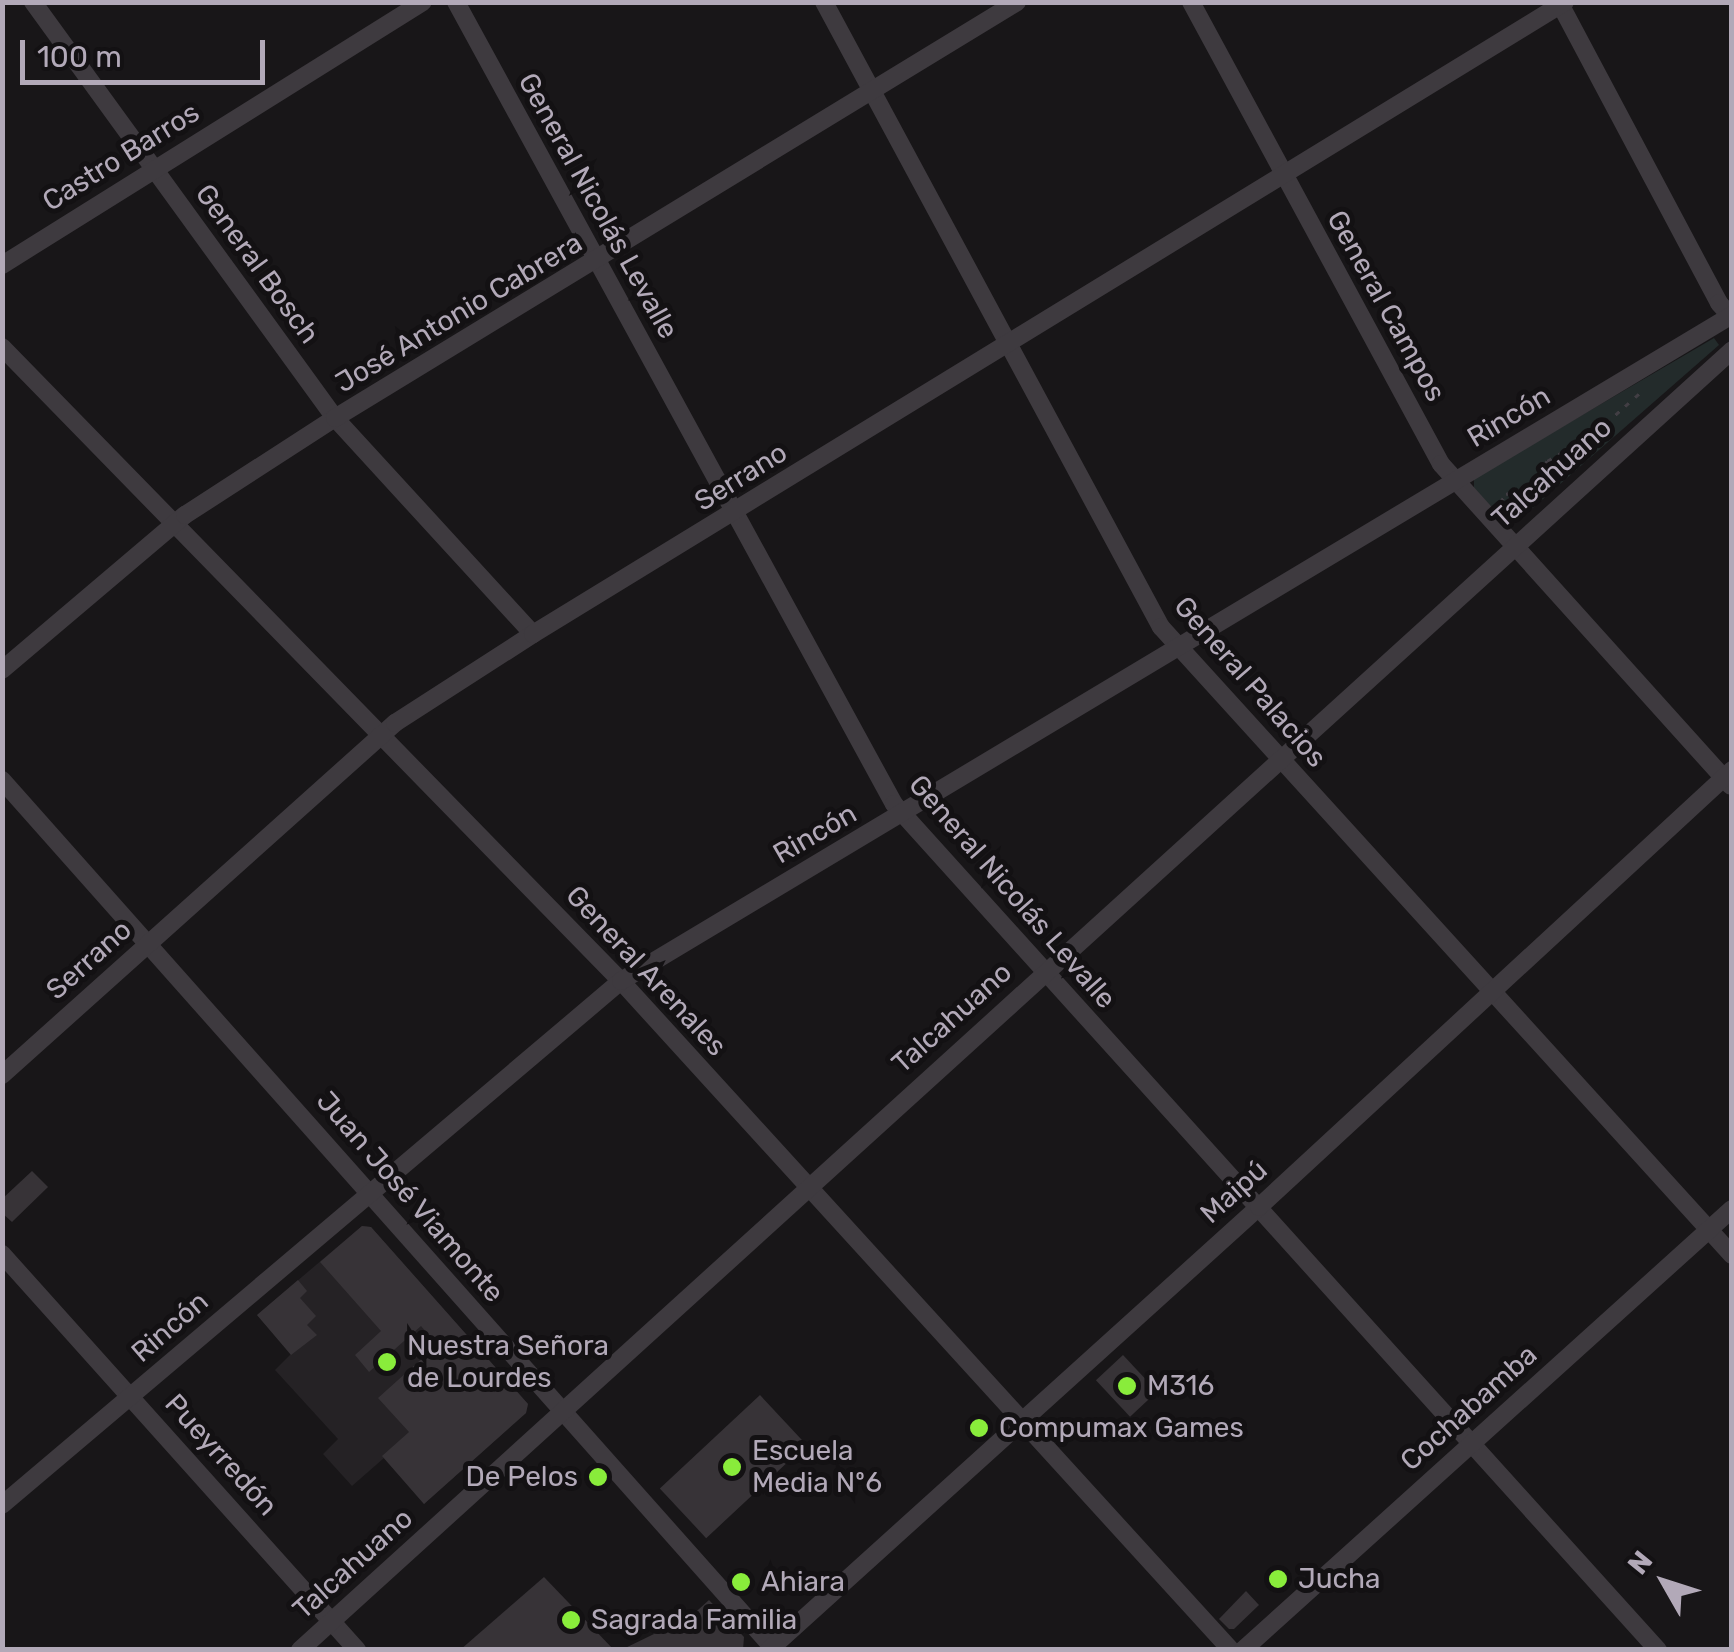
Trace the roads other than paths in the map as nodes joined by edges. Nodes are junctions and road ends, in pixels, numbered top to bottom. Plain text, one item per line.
1 (33, 2) edge
2 (423, 2) edge
3 (456, 2) edge
4 (824, 2) edge
5 (1017, 2) edge
6 (1191, 2) edge
7 (1562, 4) edge
8 (872, 92) junction
9 (153, 169) junction
10 (1282, 173) junction
11 (597, 262) junction
12 (2, 265) edge
13 (1731, 316) edge
14 (1006, 344) junction
15 (2, 347) edge
16 (1732, 350) edge
17 (335, 418) junction
18 (1455, 482) junction
19 (735, 514) junction
20 (176, 523) junction
21 (1512, 545) junction
22 (533, 634) junction
23 (1179, 649) junction
24 (2, 670) edge
25 (381, 734) junction
26 (1279, 760) junction
27 (1729, 778) edge
28 (2, 780) edge
29 (902, 815) junction
30 (149, 944) junction
31 (1043, 973) junction
32 (621, 981) junction
33 (1489, 992) junction
34 (2, 1074) edge
35 (807, 1187) junction
36 (370, 1192) junction
37 (1258, 1207) junction
38 (1732, 1208) edge
39 (1708, 1230) junction
40 (2, 1254) edge
41 (1732, 1255) edge
42 (132, 1396) junction
43 (562, 1412) junction
44 (1022, 1421) junction
45 (1470, 1444) junction
46 (2, 1505) edge
47 (332, 1621) junction
48 (772, 1648) edge
49 (300, 1650) edge
50 (357, 1650) edge
51 (1231, 1650) edge
52 (1242, 1650) edge
53 (1658, 1650) edge

1 - 9 street, General Bosch
2 - 9 street, Castro Barros
3 - 11 street, General Nicolás Levalle
4 - 8 street, General Palacios
5 - 8 street, José Antonio Cabrera
6 - 10 street, General Campos
7 - 10 street, Serrano
7 - 13 street
8 - 11 street, José Antonio Cabrera
8 - 14 street, General Palacios
9 - 12 street, Castro Barros
9 - 17 street, General Bosch
10 - 14 street, Serrano
10 - 18 street, General Campos
11 - 17 street, José Antonio Cabrera
11 - 19 street, General Nicolás Levalle
13 - 18 street, Rincón
14 - 19 street, Serrano
14 - 23 street, General Palacios
15 - 20 street, General Arenales
16 - 21 street, Talcahuano
17 - 20 street, José Antonio Cabrera
17 - 22 street, General Bosch
18 - 21 street, General Campos
18 - 23 street, Rincón
19 - 22 street, Serrano
19 - 29 street, General Nicolás Levalle
20 - 24 street, José Antonio Cabrera
20 - 25 street, General Arenales
21 - 26 street, Talcahuano
21 - 27 street, General Campos
22 - 25 street, Serrano
23 - 26 street, General Palacios
23 - 29 street, Rincón
25 - 30 street, Serrano
25 - 32 street, General Arenales
26 - 31 street, Talcahuano
26 - 33 street, General Palacios
27 - 33 street, Maipú
28 - 30 street, Juan José Viamonte
29 - 31 street, General Nicolás Levalle
29 - 32 street, Rincón
30 - 34 street, Serrano
30 - 36 street, Juan José Viamonte
31 - 35 street, Talcahuano
31 - 37 street, General Nicolás Levalle
32 - 35 street, General Arenales
32 - 36 street, Rincón
33 - 37 street, Maipú
33 - 39 street, General Palacios
35 - 43 street, Talcahuano
35 - 44 street, General Arenales
36 - 42 street, Rincón
36 - 43 street, Juan José Viamonte
37 - 44 street, Maipú
37 - 45 street, General Nicolás Levalle
38 - 39 street, Cochabamba
39 - 41 street, General Palacios
39 - 45 street, Cochabamba
40 - 42 street, Pueyrredón
42 - 46 street, Rincón
42 - 47 street, Pueyrredón
43 - 47 street, Talcahuano
43 - 48 street, Juan José Viamonte
44 - 48 street, Maipú
44 - 51 street, General Arenales
45 - 52 street, Cochabamba
45 - 53 street, General Nicolás Levalle
47 - 49 street, Talcahuano
47 - 50 street, Pueyrredón

